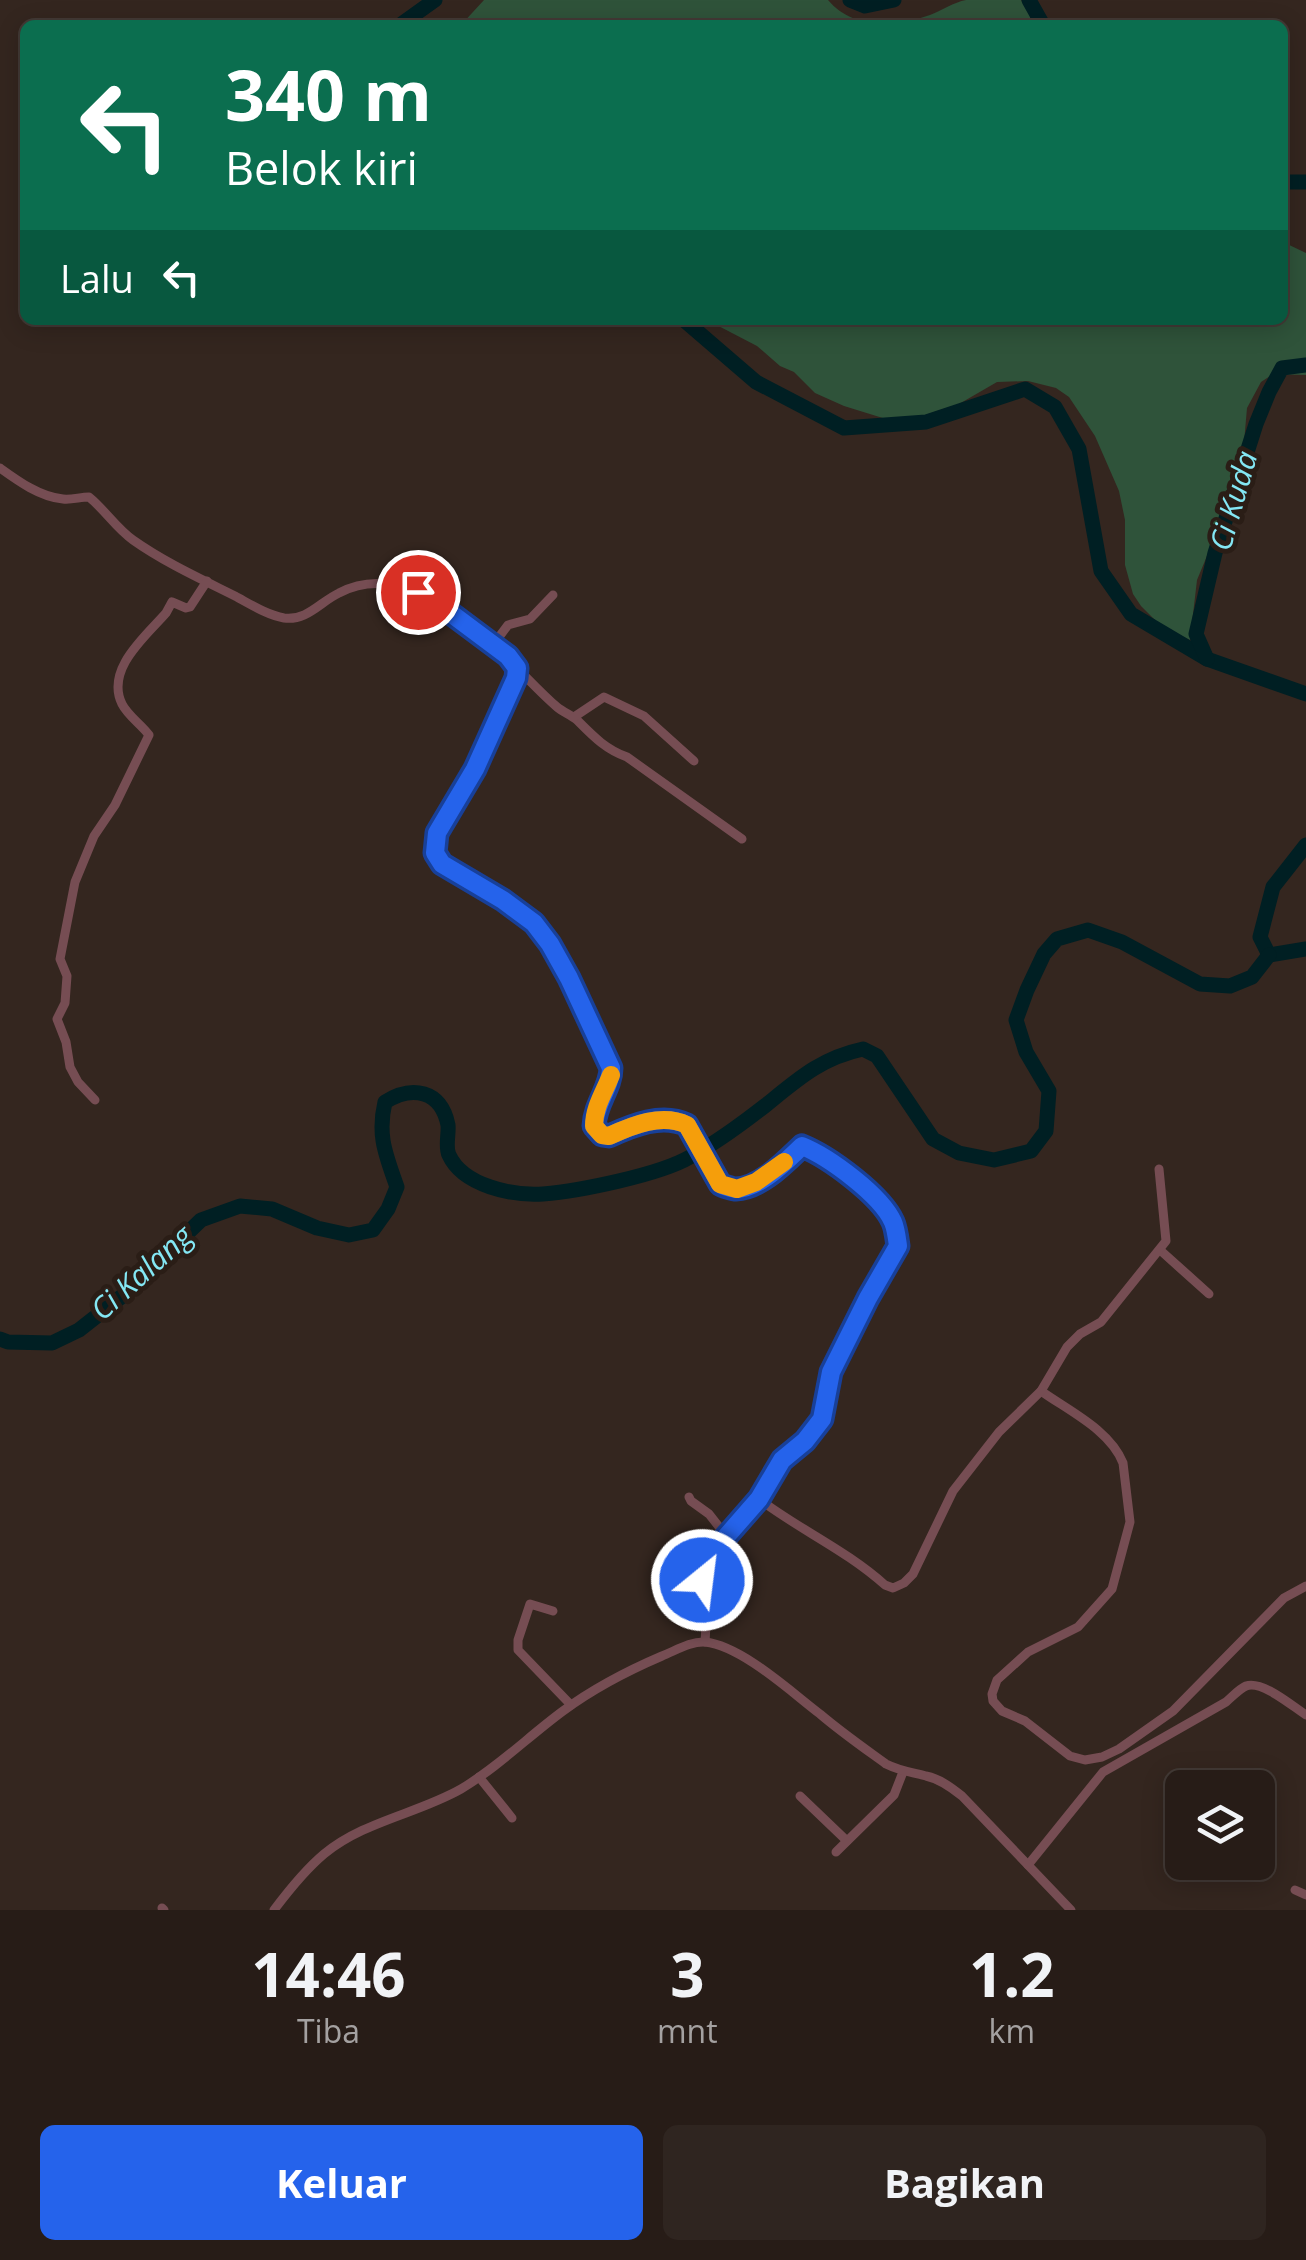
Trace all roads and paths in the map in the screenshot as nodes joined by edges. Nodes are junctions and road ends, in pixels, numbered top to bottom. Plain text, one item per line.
1 (0, 468) edge
2 (206, 582) junction
3 (553, 594) dead end
4 (493, 644) junction
5 (517, 668) junction
6 (574, 716) junction
7 (694, 760) dead end
8 (742, 839) dead end
9 (94, 1100) dead end
10 (1160, 1169) dead end
11 (1160, 1250) junction
12 (1209, 1294) dead end
13 (1041, 1391) junction
14 (690, 1497) dead end
15 (759, 1499) junction
16 (727, 1537) junction
17 (1306, 1586) edge
18 (552, 1612) dead end
19 (705, 1642) junction
20 (571, 1705) junction
21 (1306, 1714) edge
22 (1102, 1757) junction
23 (903, 1772) junction
24 (1103, 1772) junction
25 (479, 1777) junction
26 (800, 1796) dead end
27 (512, 1818) dead end
28 (847, 1842) junction
29 (836, 1852) dead end
30 (1028, 1864) junction
31 (1295, 1890) dead end
32 (1306, 1896) edge
33 (274, 1910) edge
34 (1071, 1910) edge

1 - 2 street
2 - 4 street
2 - 9 street
3 - 4 street
4 - 5 street
5 - 6 street
5 - 15 street
6 - 7 street
6 - 8 street
10 - 11 street
11 - 12 street
11 - 13 street
13 - 15 street
13 - 22 street
14 - 16 street
15 - 16 street
16 - 19 street
17 - 22 street
18 - 20 street
19 - 20 street
19 - 23 street
20 - 25 street
21 - 24 street
22 - 24 street
23 - 28 street
23 - 30 street
24 - 30 street
25 - 27 street
25 - 33 street
26 - 28 street
28 - 29 street
30 - 34 street
31 - 32 street

